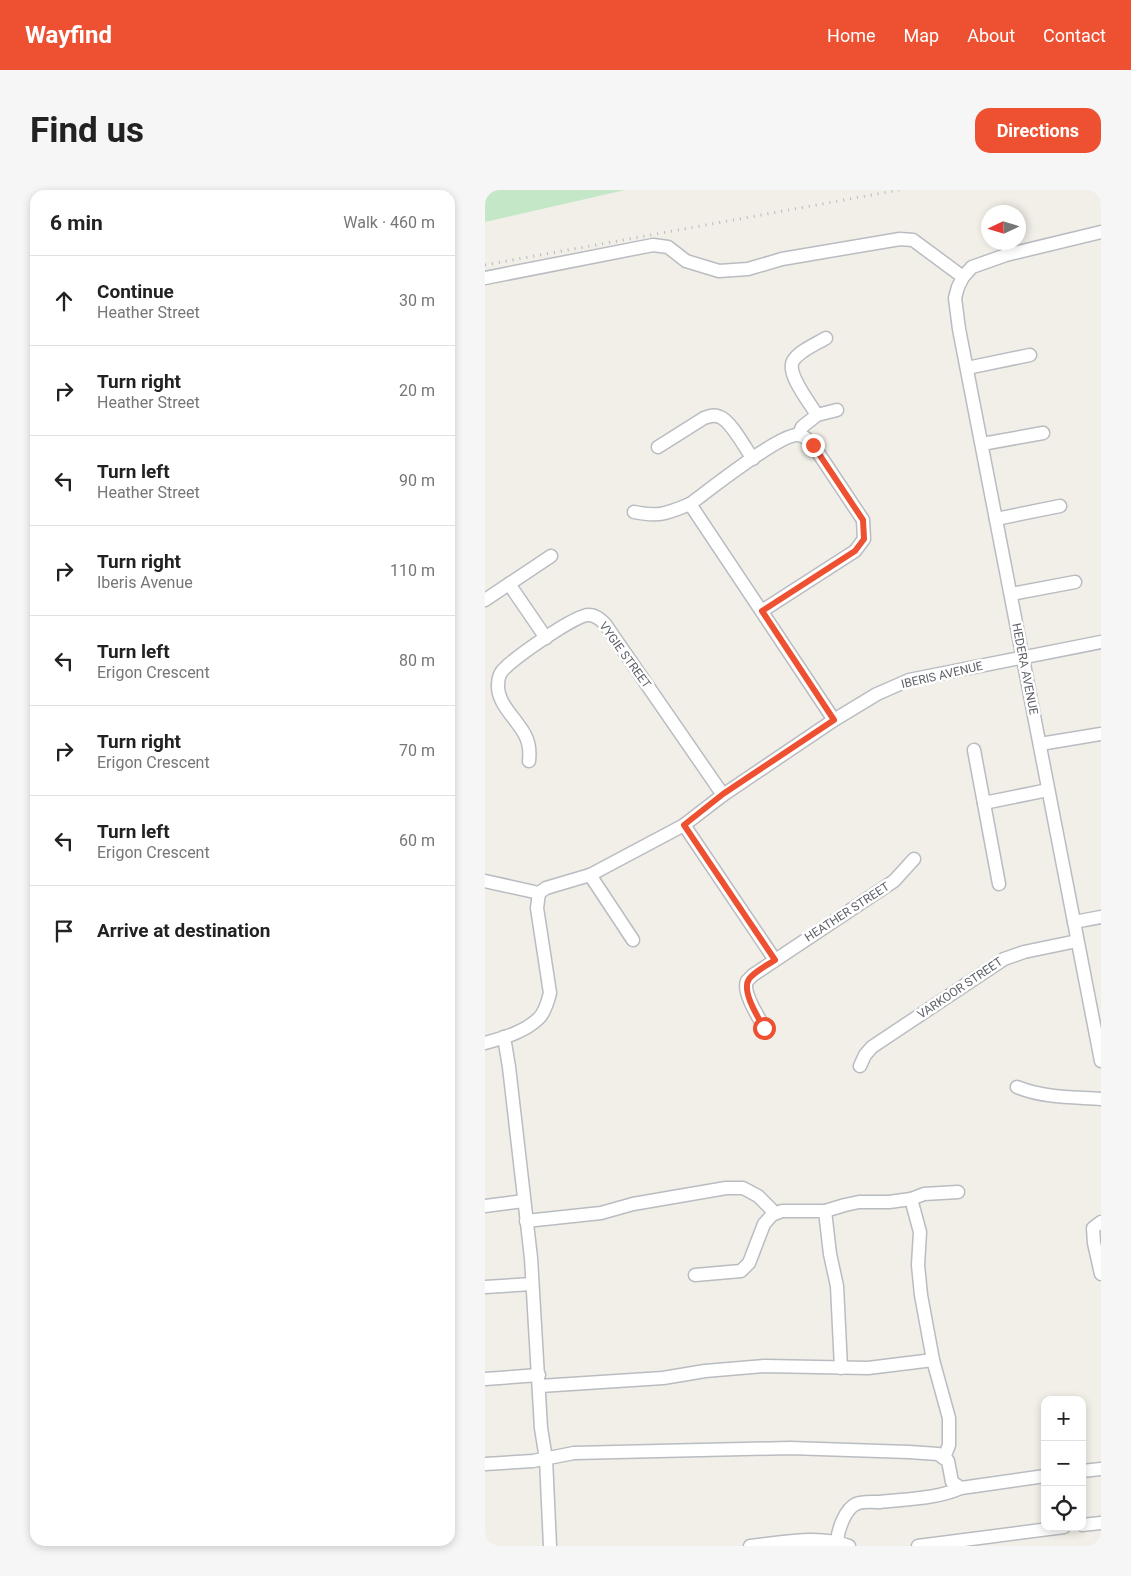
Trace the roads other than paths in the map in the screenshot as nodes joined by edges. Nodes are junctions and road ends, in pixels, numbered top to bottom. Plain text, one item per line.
1 (1101, 232) edge
2 (963, 277) junction
3 (485, 278) edge
4 (826, 338) dead end
5 (1030, 355) dead end
6 (967, 368) junction
7 (837, 410) dead end
8 (817, 415) junction
9 (1043, 433) dead end
10 (799, 434) junction
11 (982, 444) junction
12 (658, 447) dead end
13 (753, 459) junction
14 (690, 504) junction
15 (1060, 506) dead end
16 (634, 512) dead end
17 (996, 519) junction
18 (551, 556) dead end
19 (1075, 582) dead end
20 (509, 584) junction
21 (1011, 594) junction
22 (485, 600) edge
23 (762, 611) junction
24 (546, 638) junction
25 (1101, 642) edge
26 (1023, 658) junction
27 (834, 720) junction
28 (1101, 734) edge
29 (1040, 744) junction
30 (974, 750) dead end
31 (529, 761) dead end
32 (1048, 790) junction
33 (723, 794) junction
34 (984, 803) junction
35 (684, 825) junction
36 (914, 858) dead end
37 (591, 875) junction
38 (485, 882) edge
39 (999, 884) dead end
40 (539, 893) junction
41 (1101, 918) edge
42 (1074, 922) junction
43 (633, 940) dead end
44 (1077, 941) junction
45 (775, 960) junction
46 (764, 1028) dead end
47 (504, 1038) junction
48 (485, 1043) edge
49 (1101, 1061) edge
50 (860, 1066) dead end
51 (1017, 1088) dead end
52 (1101, 1099) edge
53 (957, 1192) dead end
54 (911, 1199) junction
55 (524, 1201) junction
56 (485, 1206) edge
57 (825, 1211) junction
58 (775, 1213) junction
59 (527, 1220) junction
60 (1101, 1222) edge
61 (1101, 1274) edge
62 (695, 1275) dead end
63 (533, 1284) junction
64 (485, 1287) edge
65 (933, 1360) junction
66 (841, 1368) junction
67 (485, 1379) edge
68 (540, 1380) junction
69 (944, 1458) junction
70 (546, 1459) junction
71 (485, 1464) edge
72 (1101, 1469) edge
73 (1086, 1471) edge
74 (1041, 1477) edge
75 (961, 1488) junction
76 (1101, 1523) edge
77 (1086, 1525) edge
78 (1041, 1530) edge
79 (837, 1541) junction
80 (550, 1546) edge
81 (750, 1546) edge
82 (849, 1546) edge
83 (918, 1546) edge

1 - 2 street
2 - 3 street
2 - 6 street, HEDERA AVENUE
4 - 8 street
5 - 6 street
6 - 11 street, HEDERA AVENUE
7 - 8 street
8 - 10 street
9 - 11 street
10 - 13 street
10 - 23 street
11 - 17 street, HEDERA AVENUE
12 - 13 street
13 - 14 street
14 - 16 street
14 - 23 street
15 - 17 street
17 - 21 street, HEDERA AVENUE
18 - 20 street
19 - 21 street
20 - 22 street
20 - 24 street
21 - 26 street, HEDERA AVENUE
23 - 27 street
24 - 31 street, VYGIE STREET
24 - 33 street, VYGIE STREET
25 - 26 street, IBERIS AVENUE
26 - 27 street, IBERIS AVENUE
26 - 29 street, HEDERA AVENUE
27 - 33 street, IBERIS AVENUE
28 - 29 street
29 - 32 street, HEDERA AVENUE
30 - 34 street
32 - 34 street
32 - 42 street, HEDERA AVENUE
33 - 35 street, IBERIS AVENUE
34 - 39 street
35 - 37 street, IBERIS AVENUE
35 - 45 street
36 - 45 street, HEATHER STREET
37 - 40 street, IBERIS AVENUE
37 - 43 street
38 - 40 street
40 - 47 street
41 - 42 street
42 - 44 street, HEDERA AVENUE
44 - 49 street, HEDERA AVENUE
44 - 50 street, VARKOOR STREET
45 - 46 street, HEATHER STREET
47 - 48 street
47 - 55 street
51 - 52 street
53 - 54 street
54 - 57 street
54 - 65 street
55 - 56 street
55 - 59 street
57 - 58 street
57 - 66 street
58 - 59 street
58 - 62 street
59 - 63 street
60 - 61 street
63 - 64 street
63 - 68 street
65 - 66 street
65 - 69 street
66 - 68 street
67 - 68 street
68 - 70 street
69 - 70 street
69 - 75 street
70 - 71 street
70 - 80 street
72 - 73 street
74 - 75 street
75 - 79 street
76 - 77 street
78 - 83 street
79 - 81 street
79 - 82 street

